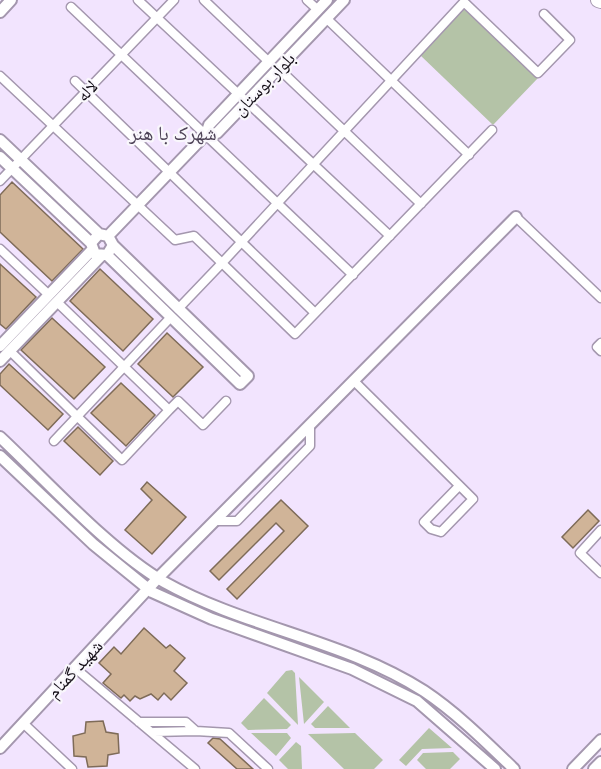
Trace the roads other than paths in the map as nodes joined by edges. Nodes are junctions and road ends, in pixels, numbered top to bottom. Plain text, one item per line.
1 (11, 0) edge
2 (138, 0) edge
3 (174, 0) edge
4 (204, 0) edge
5 (307, 0) edge
6 (327, 0) edge
7 (344, 0) edge
8 (71, 7) dead end
9 (318, 10) junction
10 (0, 12) edge
11 (544, 14) dead end
12 (157, 18) junction
13 (326, 18) junction
14 (121, 55) junction
15 (274, 65) junction
16 (0, 76) edge
17 (75, 81) dead end
18 (391, 81) junction
19 (86, 92) junction
20 (243, 98) junction
21 (53, 126) junction
22 (492, 130) dead end
23 (344, 131) junction
24 (206, 134) junction
25 (0, 140) edge
26 (469, 155) junction
27 (0, 157) edge
28 (21, 160) junction
29 (314, 164) junction
30 (12, 169) junction
31 (169, 172) junction
32 (0, 181) edge
33 (278, 202) junction
34 (421, 204) junction
35 (137, 206) junction
36 (516, 217) joint
37 (390, 236) junction
38 (241, 242) junction
39 (102, 246) junction
40 (0, 249) edge
41 (222, 262) junction
42 (353, 274) junction
43 (53, 298) junction
44 (601, 298) edge
45 (175, 313) junction
46 (315, 313) junction
47 (601, 343) edge
48 (3, 346) edge
49 (601, 351) edge
50 (0, 361) edge
51 (124, 366) junction
52 (354, 381) junction
53 (226, 401) dead end
54 (169, 410) junction
55 (77, 416) junction
56 (1, 441) edge
57 (54, 441) dead end
58 (0, 456) edge
59 (459, 486) junction
60 (601, 530) edge
61 (600, 569) edge
62 (158, 578) junction
63 (149, 590) junction
64 (75, 668) junction
65 (138, 722) junction
66 (23, 723) junction
67 (196, 731) junction
68 (154, 732) junction
69 (601, 740) edge
70 (0, 748) edge
71 (601, 762) edge
72 (72, 769) edge
73 (195, 769) edge
74 (268, 769) edge
75 (495, 769) edge
76 (514, 769) edge
77 (573, 769) edge
78 (594, 769) edge

1 - 10 street
2 - 12 street
3 - 12 street, لاله
4 - 15 street
5 - 9 street
6 - 9 street, بلوار بوستان
7 - 13 street, بلوار بوستان
8 - 14 street
9 - 15 street, بلوار بوستان
11 - 18 street
12 - 14 street, لاله
12 - 20 street
13 - 15 street, بلوار بوستان
13 - 18 street
14 - 19 street, لاله
14 - 24 street
15 - 20 street, بلوار بوستان
15 - 23 street
16 - 21 street
17 - 19 street
18 - 23 street
18 - 26 street
19 - 21 street, لاله
19 - 31 street
20 - 24 street, بلوار بوستان
20 - 29 street
21 - 28 street, لاله
21 - 35 street
22 - 26 street
23 - 29 street
23 - 34 street
24 - 31 street, بلوار بوستان
24 - 33 street
25 - 28 street
26 - 34 street
27 - 30 street
28 - 30 street, لاله
28 - 39 street
29 - 33 street
29 - 37 street
30 - 32 street, لاله
30 - 39 street
31 - 35 street, بلوار بوستان
31 - 38 street
33 - 38 street
33 - 42 street
34 - 37 street
35 - 39 street, بلوار بوستان
35 - 41 street
36 - 44 street
36 - 52 street, شهید گمنام
37 - 42 street
38 - 41 street
38 - 46 street
39 - 43 street, بلوار بوستان
39 - 45 street
40 - 43 street
41 - 45 street
41 - 46 street
42 - 46 street
43 - 48 street, بلوار بوستان
43 - 51 street
45 - 45 street
45 - 51 street
47 - 49 street
48 - 50 street, بلوار بوستان
48 - 55 street
51 - 54 street
51 - 55 street
52 - 59 street
52 - 62 street, شهید گمنام
53 - 54 street
54 - 55 street
55 - 57 street
56 - 62 street
58 - 63 street
59 - 59 street
60 - 61 street
62 - 63 street, شهید گمنام
62 - 76 street
63 - 64 street, شهید گمنام
63 - 75 street
64 - 65 street
64 - 66 street, شهید گمنام
65 - 67 street
65 - 68 street
66 - 70 street, شهید گمنام
66 - 72 street
67 - 68 street
67 - 74 street
68 - 73 street
69 - 77 street
71 - 78 street

